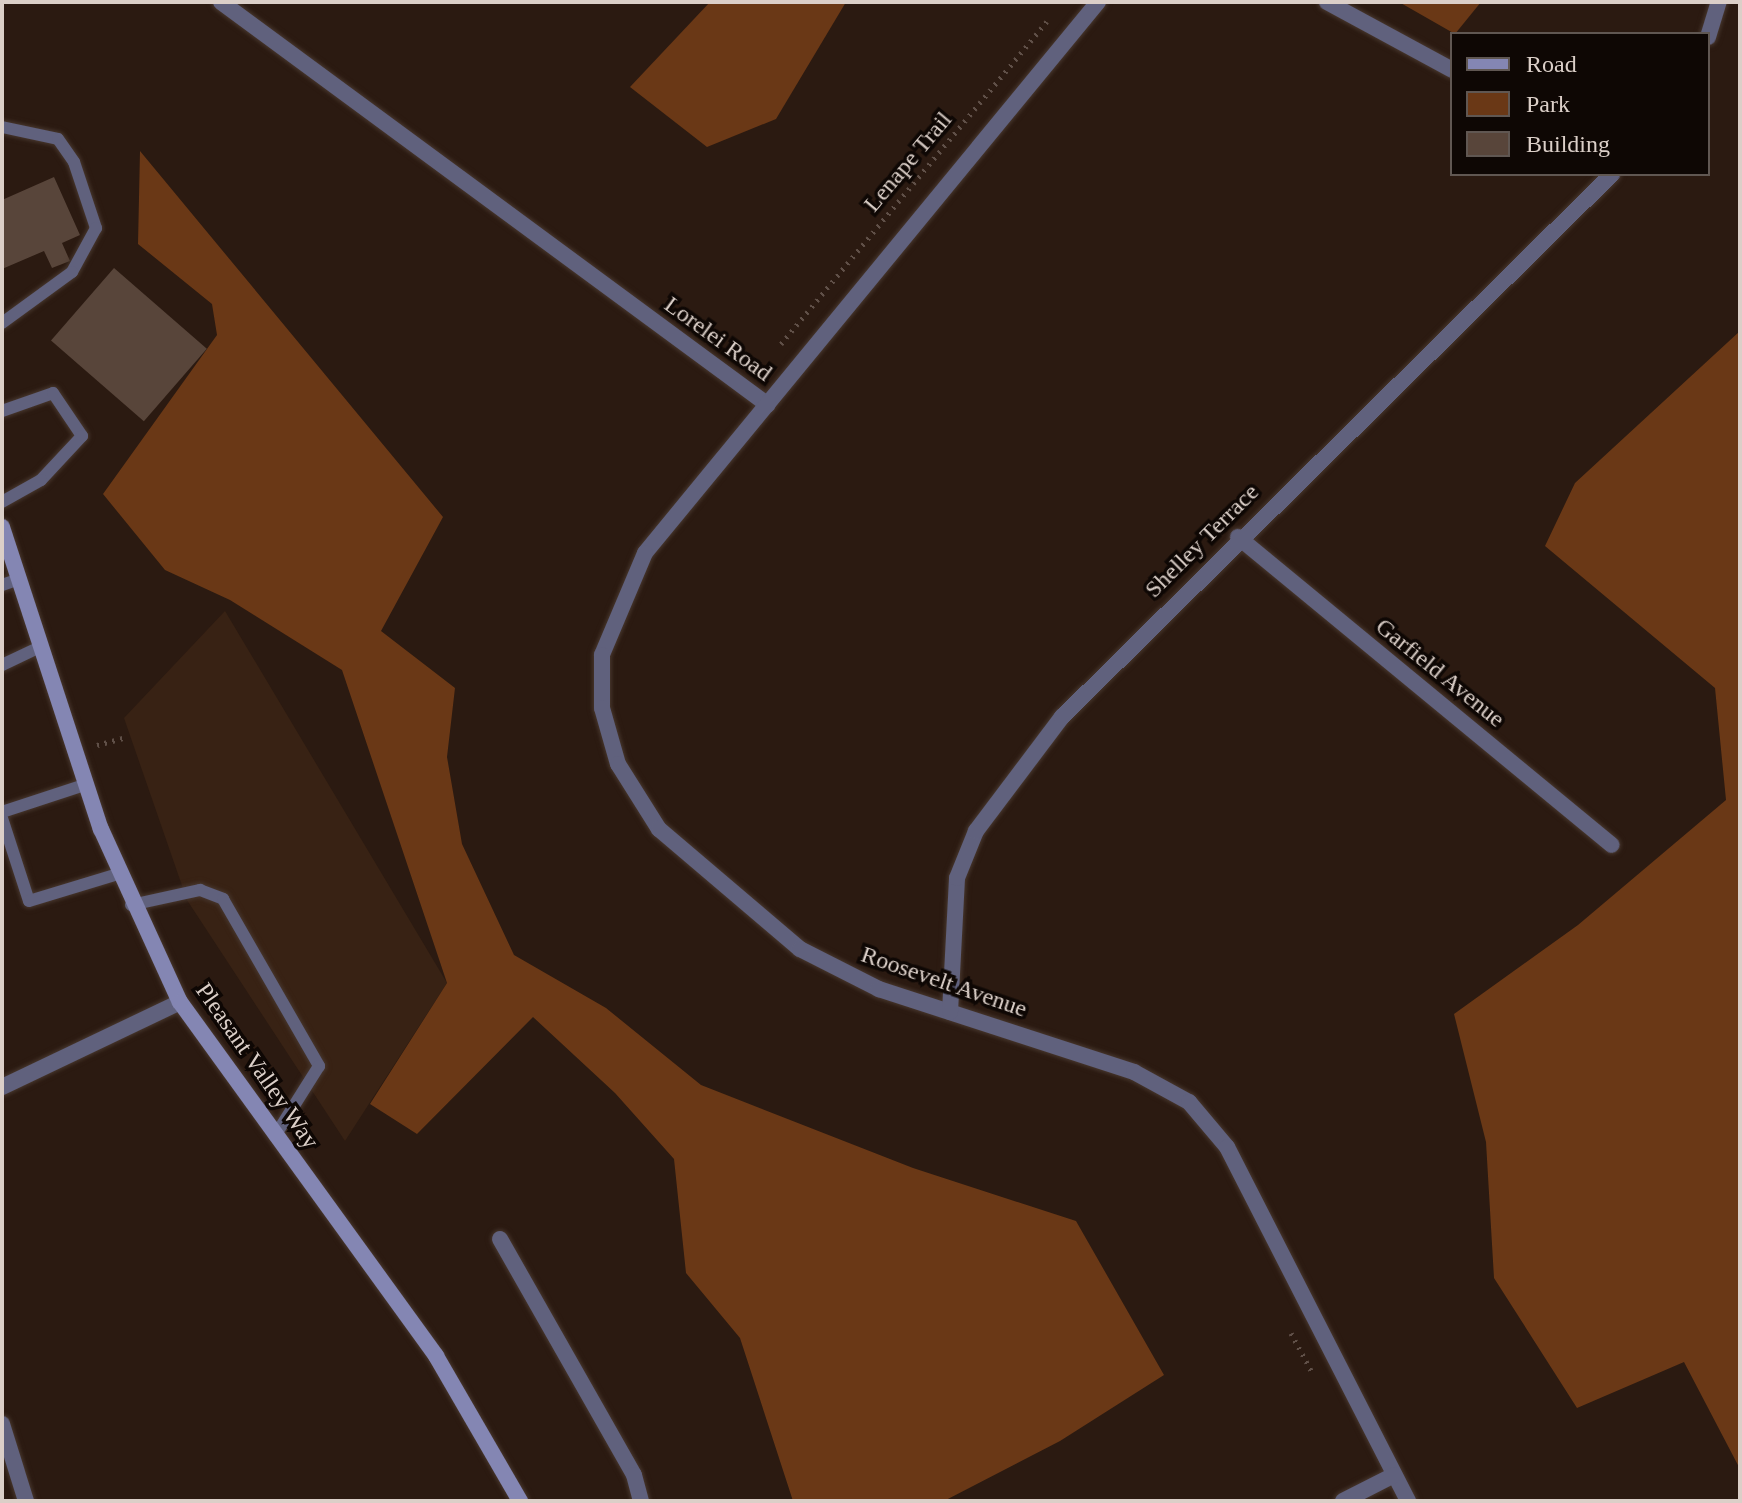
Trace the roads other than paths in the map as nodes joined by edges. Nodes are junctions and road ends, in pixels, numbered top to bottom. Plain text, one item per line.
1 (221, 2) edge
2 (1098, 2) edge
3 (1327, 2) edge
4 (1719, 2) edge
5 (1710, 32) edge
6 (1450, 69) edge
7 (2, 127) edge
8 (1602, 177) edge
9 (2, 323) edge
10 (768, 405) junction
11 (2, 411) edge
12 (2, 502) edge
13 (2, 527) edge
14 (1238, 537) junction
15 (19, 579) junction
16 (2, 585) edge
17 (42, 646) junction
18 (2, 665) edge
19 (87, 784) junction
20 (2, 815) edge
21 (1612, 845) dead end
22 (118, 874) junction
23 (131, 905) junction
24 (180, 1002) junction
25 (950, 1012) junction
26 (2, 1087) edge
27 (275, 1136) junction
28 (500, 1239) dead end
29 (2, 1424) edge
30 (1394, 1475) junction
31 (26, 1501) edge
32 (520, 1501) edge
33 (641, 1501) edge
34 (1343, 1501) edge
35 (1408, 1501) edge

1 - 10 street, Lorelei Road
2 - 10 street, Lorelei Road
3 - 6 street
4 - 5 street
7 - 9 lane
8 - 14 street, Shelley Terrace
10 - 25 street, Roosevelt Avenue
11 - 12 lane
13 - 15 main road, Pleasant Valley Way
14 - 21 street, Garfield Avenue
14 - 25 street, Shelley Terrace
15 - 16 lane
15 - 17 main road, Pleasant Valley Way
17 - 18 lane
17 - 19 main road, Pleasant Valley Way
19 - 20 lane
19 - 22 main road, Pleasant Valley Way
20 - 22 lane
22 - 23 main road, Pleasant Valley Way
23 - 24 main road, Pleasant Valley Way
23 - 27 lane
24 - 26 street
24 - 27 main road, Pleasant Valley Way
25 - 30 street, Roosevelt Avenue
27 - 32 main road, Pleasant Valley Way
28 - 33 street
29 - 31 street
30 - 34 street
30 - 35 street, Roosevelt Avenue

